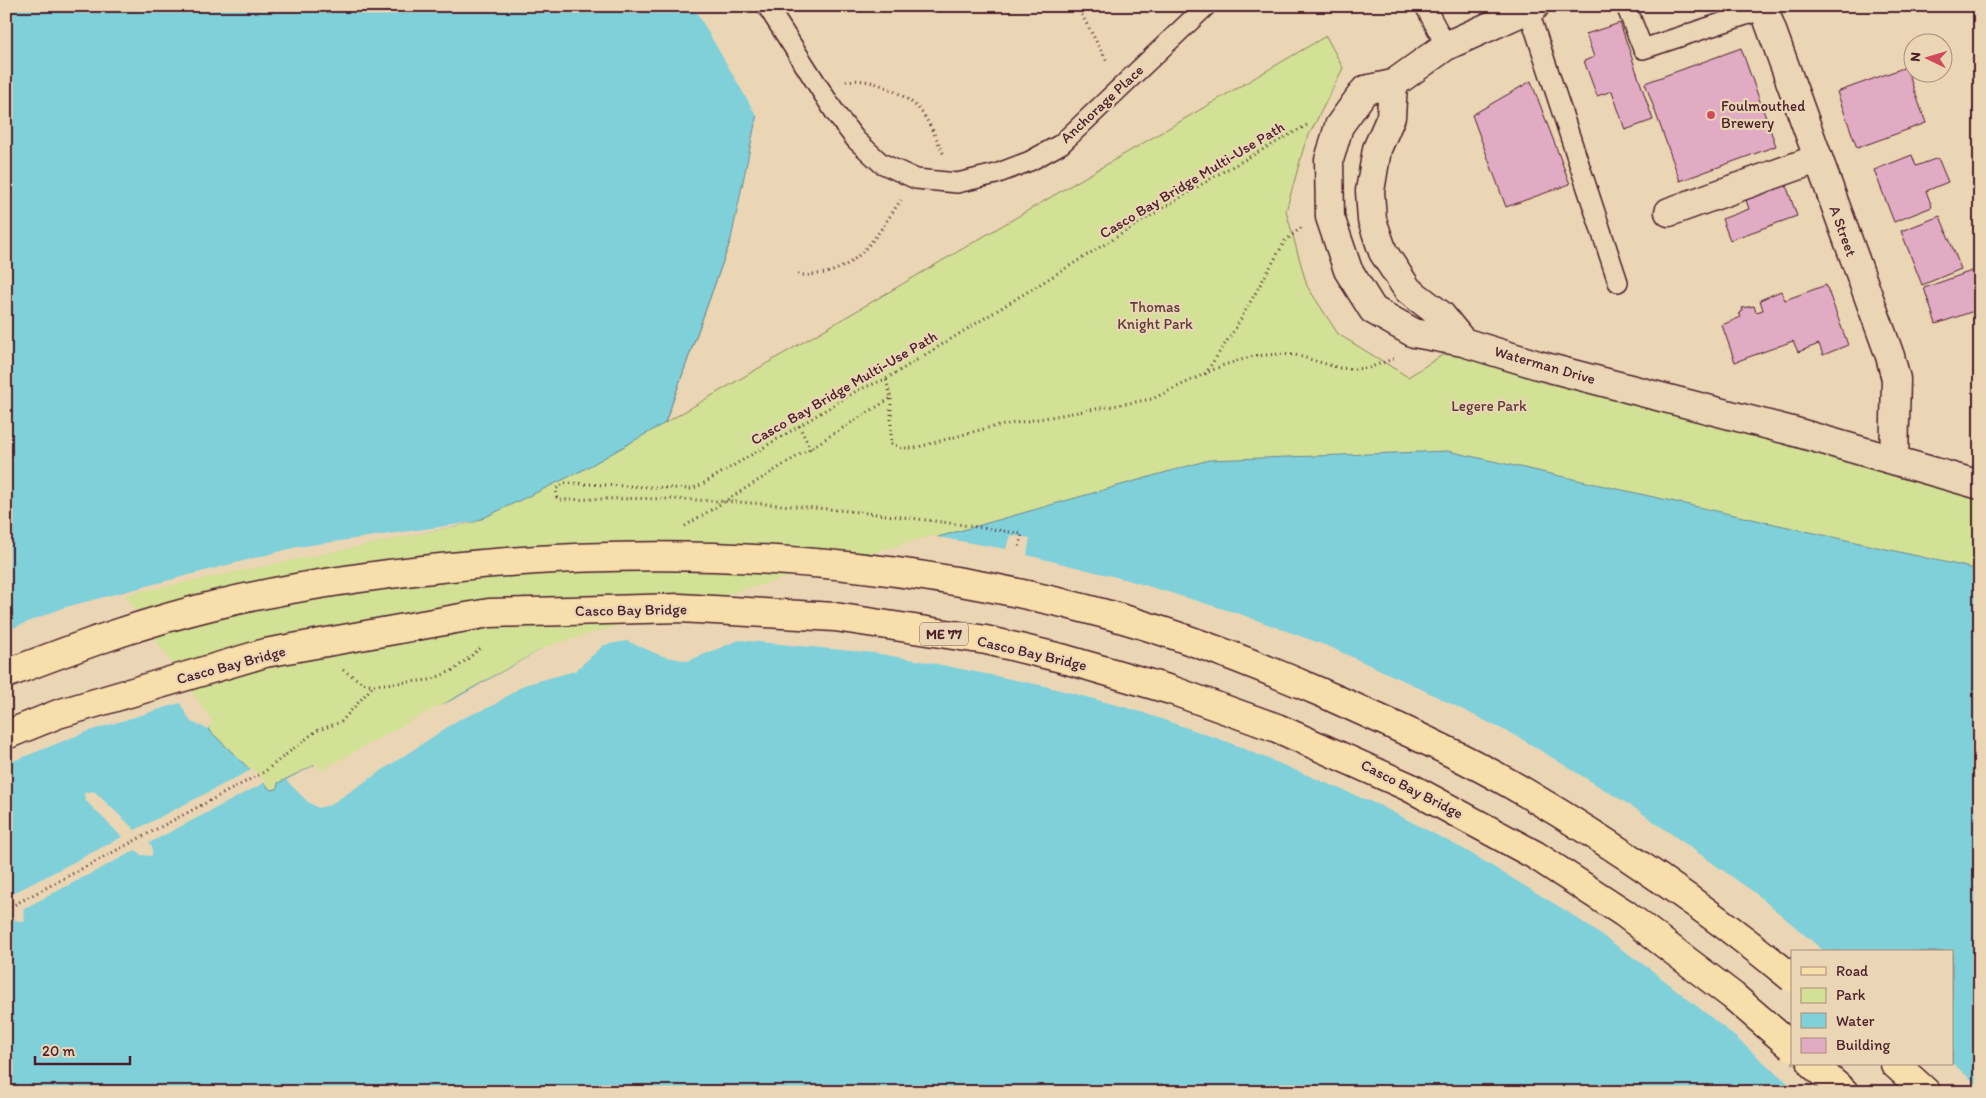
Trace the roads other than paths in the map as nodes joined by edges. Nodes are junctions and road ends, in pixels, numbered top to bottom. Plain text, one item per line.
1 (767, 6) edge
2 (1206, 6) edge
3 (1425, 6) edge
4 (1626, 6) edge
5 (1532, 8) edge
6 (1763, 8) edge
7 (1446, 46) junction
8 (1392, 84) junction
9 (1817, 160) junction
10 (1669, 212) dead end
11 (1618, 282) dead end
12 (1463, 342) junction
13 (1894, 460) junction
14 (1980, 485) edge
15 (6, 674) edge
16 (6, 735) edge
17 (1791, 977) edge
18 (1791, 1046) edge
19 (1814, 1066) edge
20 (1897, 1066) edge
21 (1844, 1092) edge
22 (1926, 1092) edge

1 - 2 lane, Anchorage Place
3 - 7 lane
4 - 6 lane
5 - 7 street
5 - 11 lane
6 - 9 street, A Street
7 - 8 street
8 - 12 street
8 - 12 street, Waterman Drive
9 - 10 street
9 - 13 street, A Street
12 - 13 street, Waterman Drive
13 - 14 street, Waterman Drive
15 - 17 main road, bridge
16 - 18 main road, Casco Bay Bridge / ME 77, bridge
19 - 21 main road
20 - 22 main road

